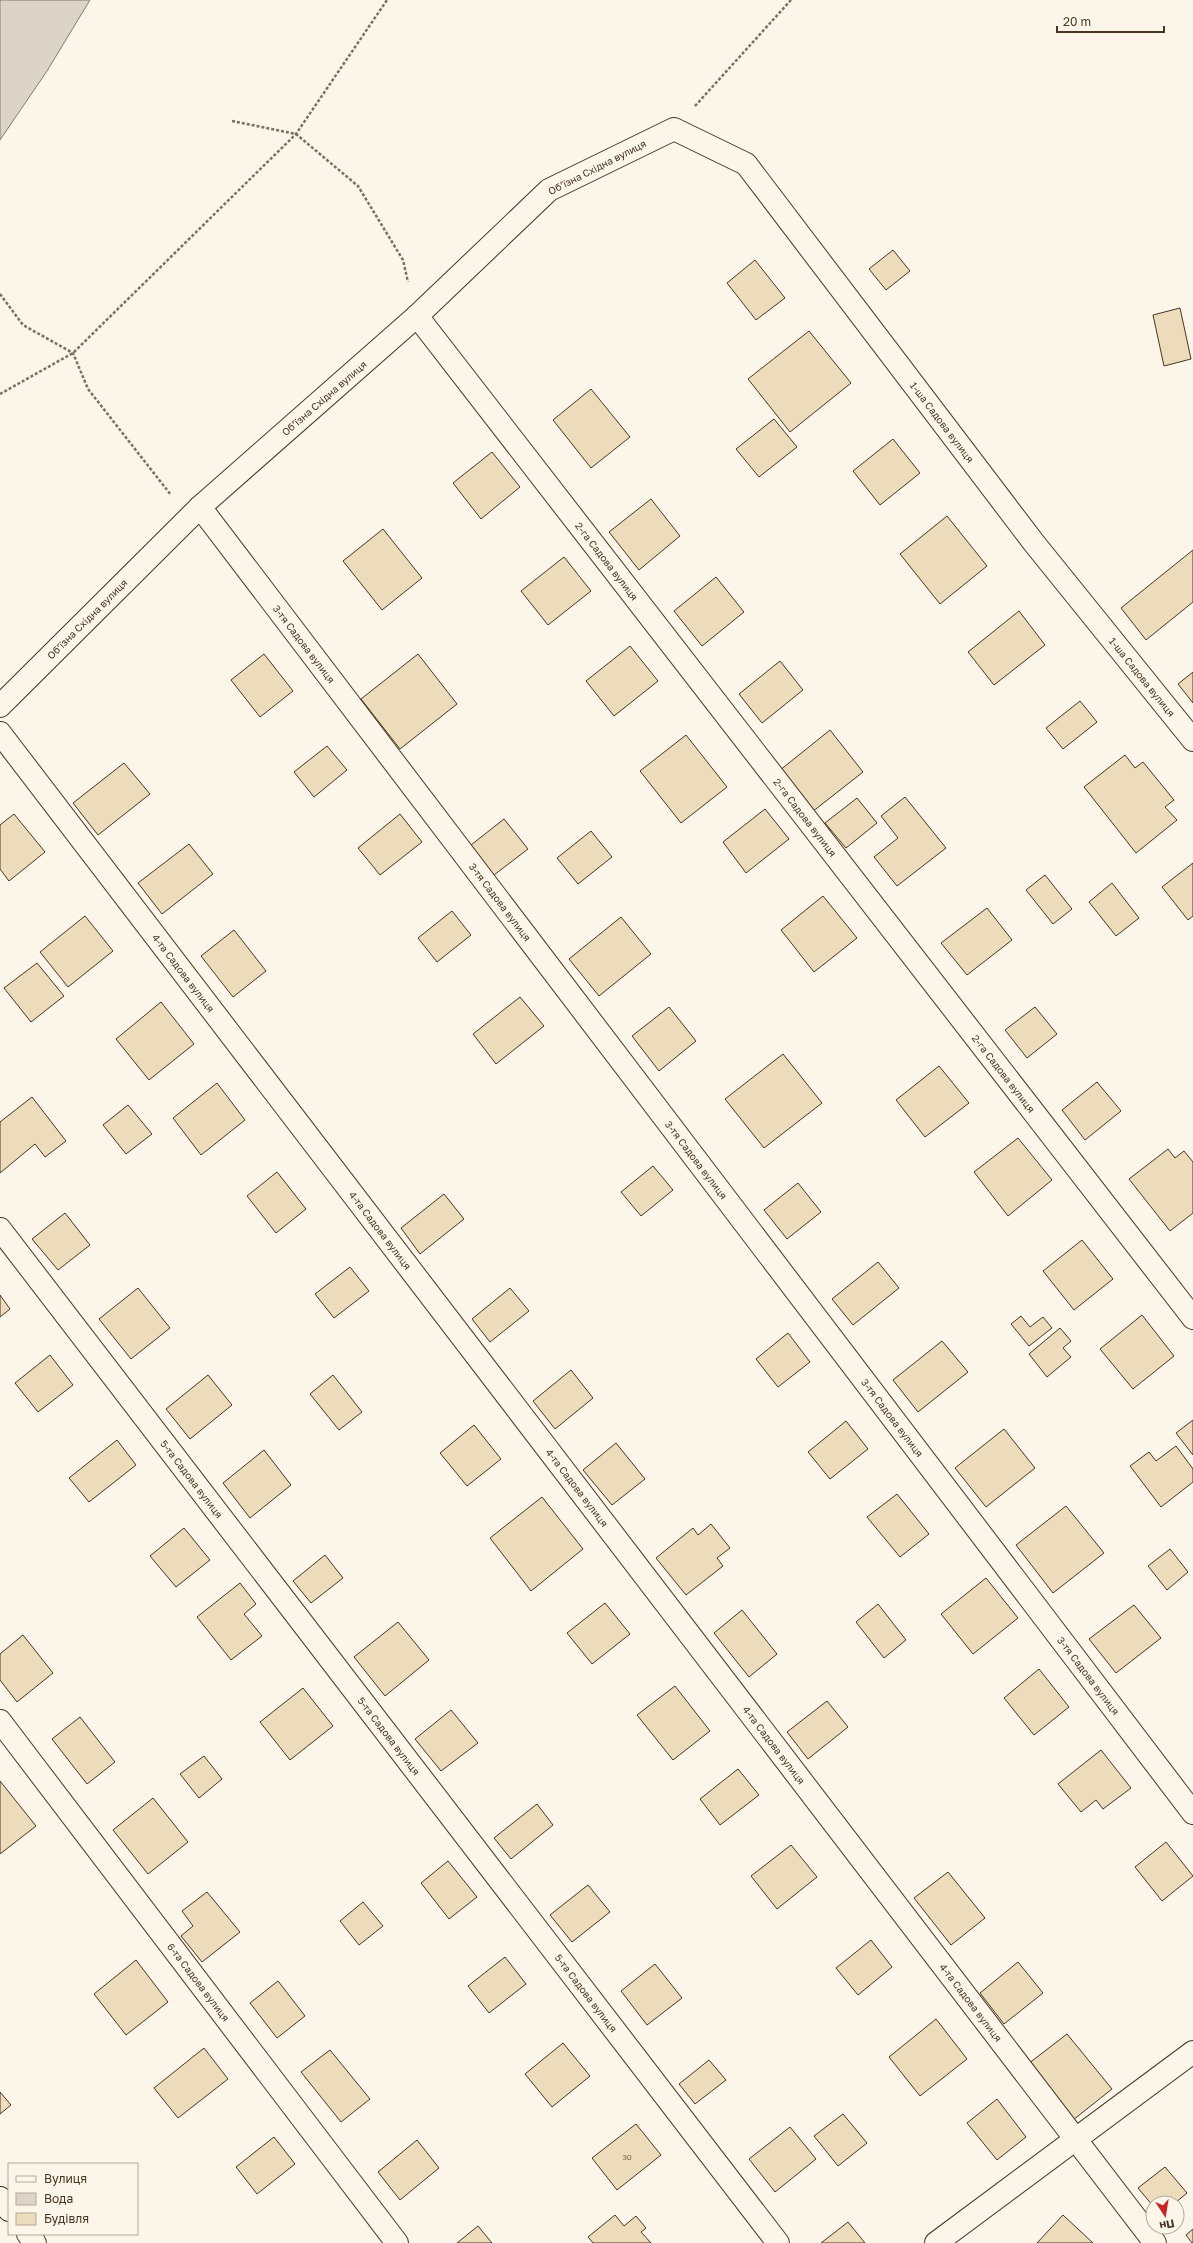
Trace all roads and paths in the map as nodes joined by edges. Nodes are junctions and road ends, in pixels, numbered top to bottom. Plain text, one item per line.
1 (387, 0) edge
2 (791, 0) edge
3 (232, 121) dead end
4 (674, 129) junction
5 (296, 134) junction
6 (0, 294) edge
7 (417, 316) junction
8 (73, 353) junction
9 (0, 394) edge
10 (200, 507) junction
11 (0, 706) edge
12 (0, 733) edge
13 (1193, 740) edge
14 (0, 1229) edge
15 (1193, 1318) edge
16 (0, 1721) edge
17 (1193, 1813) edge
18 (1193, 2052) edge
19 (1074, 2139) junction
20 (0, 2198) edge
21 (8, 2209) edge
22 (29, 2235) edge
23 (35, 2243) edge
24 (397, 2243) edge
25 (778, 2243) edge
26 (936, 2243) edge
27 (1154, 2243) edge

1 - 5 path
2 - 4 path
3 - 5 path
4 - 7 street, Обʼїзна Східна вулиця
4 - 13 street, 1-ша Садова вулиця
5 - 7 path
5 - 8 path
6 - 8 path
7 - 10 street, Обʼїзна Східна вулиця
7 - 15 street, 2-га Садова вулиця
8 - 9 path
8 - 10 path
10 - 11 street, Обʼїзна Східна вулиця
10 - 17 street, 3-тя Садова вулиця
12 - 19 street, 4-та Садова вулиця
14 - 25 street, 5-та Садова вулиця
16 - 24 street, 6-та Садова вулиця
18 - 19 street
19 - 26 street
19 - 27 street, 4-та Садова вулиця
20 - 21 street
22 - 23 street

